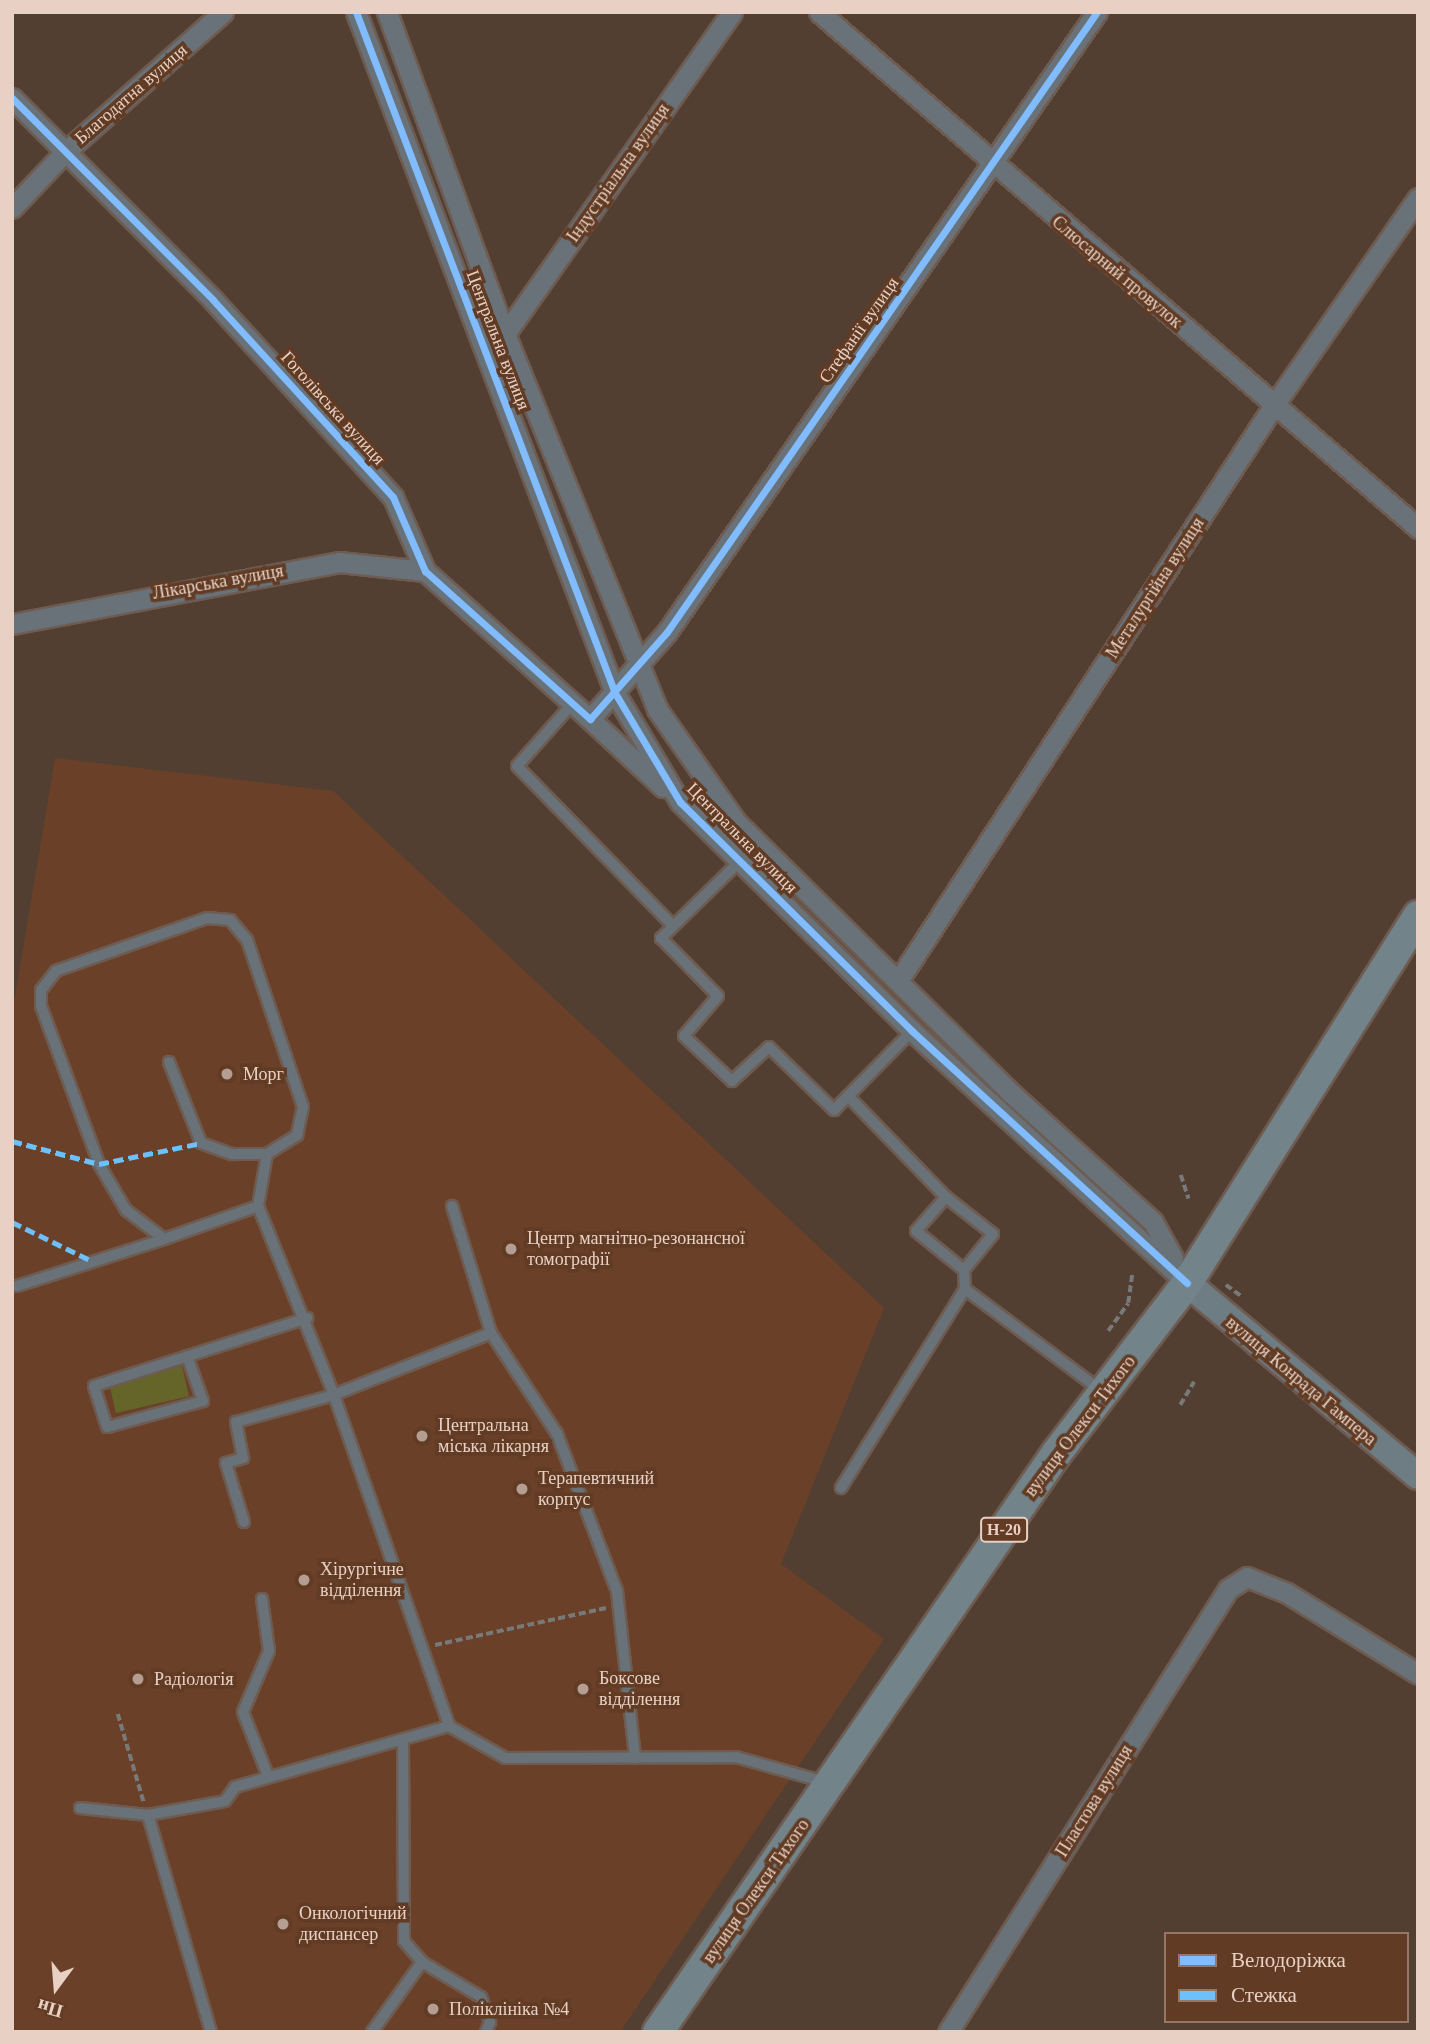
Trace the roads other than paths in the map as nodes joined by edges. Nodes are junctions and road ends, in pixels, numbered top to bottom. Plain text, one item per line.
1 (223, 12) edge
2 (356, 12) edge
3 (387, 12) edge
4 (732, 12) edge
5 (819, 12) edge
6 (1097, 12) edge
7 (12, 98) edge
8 (65, 152) junction
9 (993, 167) junction
10 (1418, 198) edge
11 (12, 208) edge
12 (505, 334) junction
13 (1274, 405) junction
14 (1418, 528) edge
15 (425, 572) junction
16 (12, 624) edge
17 (638, 658) junction
18 (615, 693) junction
19 (573, 703) junction
20 (590, 719) junction
21 (680, 802) junction
22 (741, 860) junction
23 (1418, 916) edge
24 (673, 926) junction
25 (898, 981) junction
26 (912, 1031) junction
27 (169, 1062) dead end
28 (848, 1096) junction
29 (267, 1154) junction
30 (946, 1197) junction
31 (258, 1206) junction
32 (452, 1206) dead end
33 (164, 1238) junction
34 (964, 1270) junction
35 (1187, 1283) junction
36 (17, 1286) dead end
37 (965, 1289) junction
38 (307, 1318) junction
39 (491, 1333) junction
40 (187, 1356) junction
41 (1103, 1392) junction
42 (334, 1395) junction
43 (1418, 1476) edge
44 (841, 1488) dead end
45 (244, 1522) dead end
46 (262, 1599) dead end
47 (1418, 1674) edge
48 (449, 1726) junction
49 (403, 1741) junction
50 (635, 1758) junction
51 (268, 1776) junction
52 (831, 1783) junction
53 (80, 1808) dead end
54 (148, 1815) junction
55 (422, 1962) junction
56 (211, 2032) edge
57 (372, 2032) edge
58 (486, 2032) edge
59 (658, 2032) edge
60 (948, 2032) edge

1 - 8 street, Благодатна вулиця
2 - 18 street, Центральна вулиця
3 - 12 street, Центральна вулиця
4 - 12 street, Індустріальна вулиця
5 - 9 street, Слюсарний провулок
6 - 9 street, Стефанії вулиця
7 - 8 street, Гоголівська вулиця
8 - 11 street, Благодатна вулиця
8 - 15 street, Гоголівська вулиця
9 - 13 street, Слюсарний провулок
9 - 17 street, Стефанії вулиця
10 - 13 street, Металургійна вулиця
12 - 17 street, Центральна вулиця
13 - 14 street, Слюсарний провулок
13 - 25 street, Металургійна вулиця
15 - 16 street, Лікарська вулиця
15 - 19 street, Гоголівська вулиця
17 - 18 street, Стефанії вулиця
17 - 25 street, Центральна вулиця
18 - 20 street
18 - 21 street, Центральна вулиця
19 - 20 street, Гоголівська вулиця
19 - 24 lane
20 - 21 street, Гоголівська вулиця
21 - 22 street, Центральна вулиця
22 - 24 lane
22 - 26 street, Центральна вулиця
23 - 35 main road, вулиця Олекси Тихого / Н-20
24 - 28 lane
25 - 35 street, Центральна вулиця
26 - 28 lane
26 - 35 street, Центральна вулиця
27 - 29 lane
28 - 30 lane
29 - 31 lane
29 - 33 lane
30 - 34 lane
30 - 34 lane
31 - 33 lane
31 - 38 lane
32 - 39 lane
33 - 36 lane
34 - 37 lane
35 - 41 main road, вулиця Олекси Тихого / Н-20
35 - 43 main road, вулиця Конрада Гампера
37 - 41 lane
37 - 44 lane
38 - 40 lane
38 - 42 lane
39 - 42 lane
39 - 50 lane
40 - 40 lane
41 - 52 main road, вулиця Олекси Тихого / Н-20
42 - 45 lane
42 - 48 lane
46 - 51 lane
47 - 60 street, Пластова вулиця
48 - 49 lane
48 - 50 lane
49 - 51 lane
49 - 55 lane
50 - 52 lane
51 - 54 lane
52 - 59 main road, вулиця Олекси Тихого / Н-20
53 - 54 lane
54 - 56 lane
55 - 57 lane
55 - 58 lane

